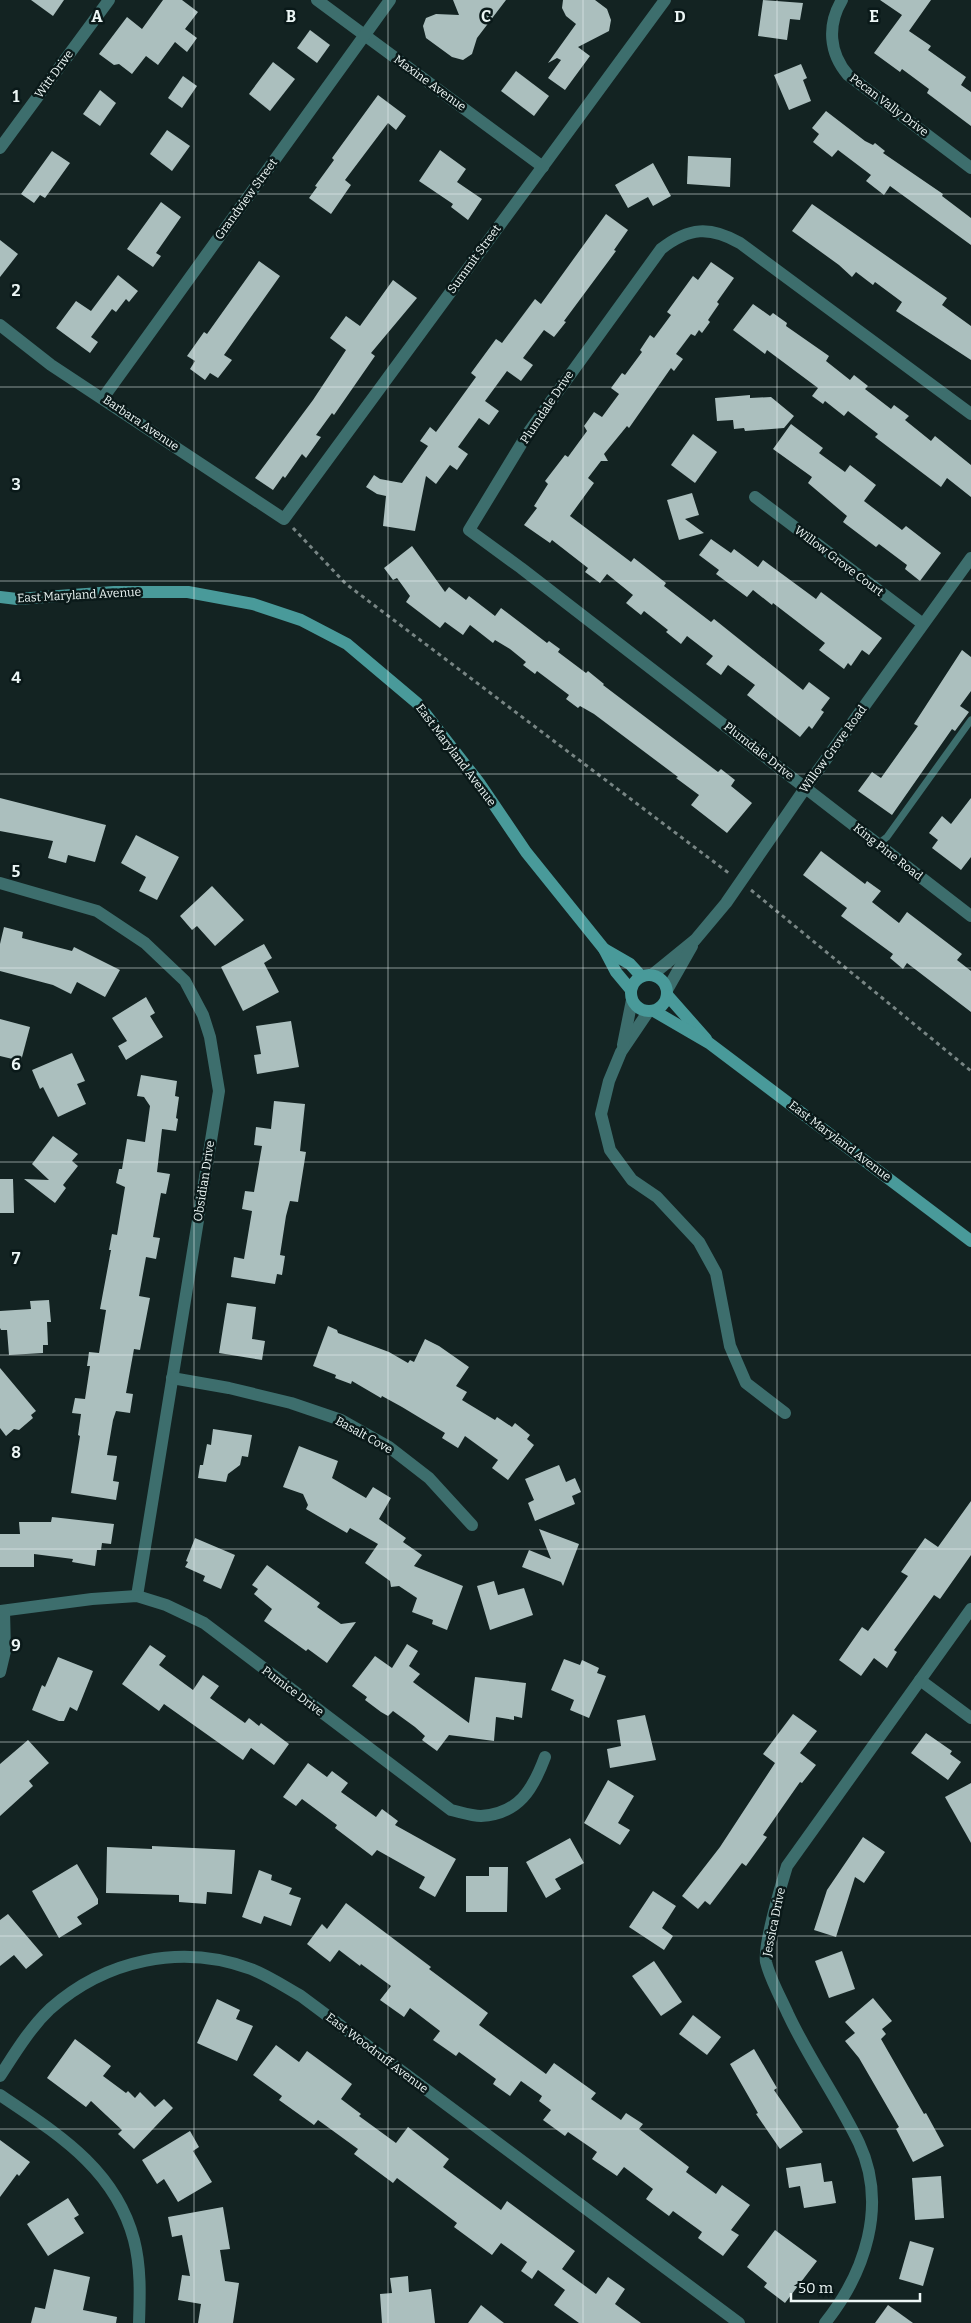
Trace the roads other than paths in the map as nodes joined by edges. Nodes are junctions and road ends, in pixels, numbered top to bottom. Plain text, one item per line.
1 (109, 0) edge
2 (317, 0) edge
3 (390, 0) edge
4 (665, 0) edge
5 (842, 0) edge
6 (365, 35) junction
7 (0, 148) edge
8 (542, 167) junction
9 (971, 168) edge
10 (0, 325) edge
11 (103, 398) junction
12 (971, 414) edge
13 (755, 497) dead end
14 (284, 519) joint
15 (971, 558) edge
16 (0, 597) edge
17 (923, 624) junction
18 (971, 720) edge
19 (806, 787) junction
20 (878, 844) junction
21 (0, 884) edge
22 (970, 912) edge
23 (695, 940) junction
24 (604, 949) junction
25 (647, 976) junction
26 (668, 993) junction
27 (632, 995) junction
28 (651, 1012) junction
29 (709, 1043) junction
30 (621, 1052) junction
31 (971, 1241) edge
32 (172, 1378) junction
33 (785, 1413) dead end
34 (472, 1525) dead end
35 (137, 1596) junction
36 (971, 1609) edge
37 (2, 1611) edge
38 (0, 1672) edge
39 (920, 1680) junction
40 (971, 1718) edge
41 (544, 1757) dead end
42 (0, 2076) edge
43 (0, 2095) edge
44 (139, 2323) edge
45 (739, 2323) edge
46 (825, 2323) edge

1 - 7 street, Witt Drive
2 - 6 street, Maxine Avenue
3 - 6 street, Grandview Street
4 - 8 street, Summit Street
5 - 9 street, Pecan Vally Drive
6 - 8 street, Maxine Avenue
6 - 11 street, Grandview Street
8 - 14 street, Summit Street
10 - 11 street, Barbara Avenue
11 - 14 street, Barbara Avenue
12 - 19 street, Plumdale Drive
13 - 17 street, Willow Grove Court
15 - 17 street, Willow Grove Road
16 - 24 street, East Maryland Avenue
17 - 19 street, Willow Grove Road
18 - 20 lane
19 - 20 street, King Pine Road
19 - 23 street, Willow Grove Road
20 - 22 street, King Pine Road
21 - 32 street, Obsidian Drive
23 - 25 street, Willow Grove Road
23 - 26 street, Willow Grove Road
24 - 25 street, East Maryland Avenue
24 - 27 street, East Maryland Avenue
25 - 26 street, East Maryland Avenue
25 - 27 street
26 - 28 street
26 - 29 street, East Maryland Avenue
27 - 28 street, East Maryland Avenue
27 - 30 street
28 - 29 street, East Maryland Avenue
28 - 30 street
29 - 31 street, East Maryland Avenue
30 - 33 street
32 - 34 street, Basalt Cove
32 - 35 street, Obsidian Drive
35 - 37 street, Pumice Drive
35 - 41 street, Pumice Drive
36 - 39 street, Jessica Drive
37 - 38 street
39 - 40 street
39 - 46 street, Jessica Drive
42 - 45 street, East Woodruff Avenue
43 - 44 street

